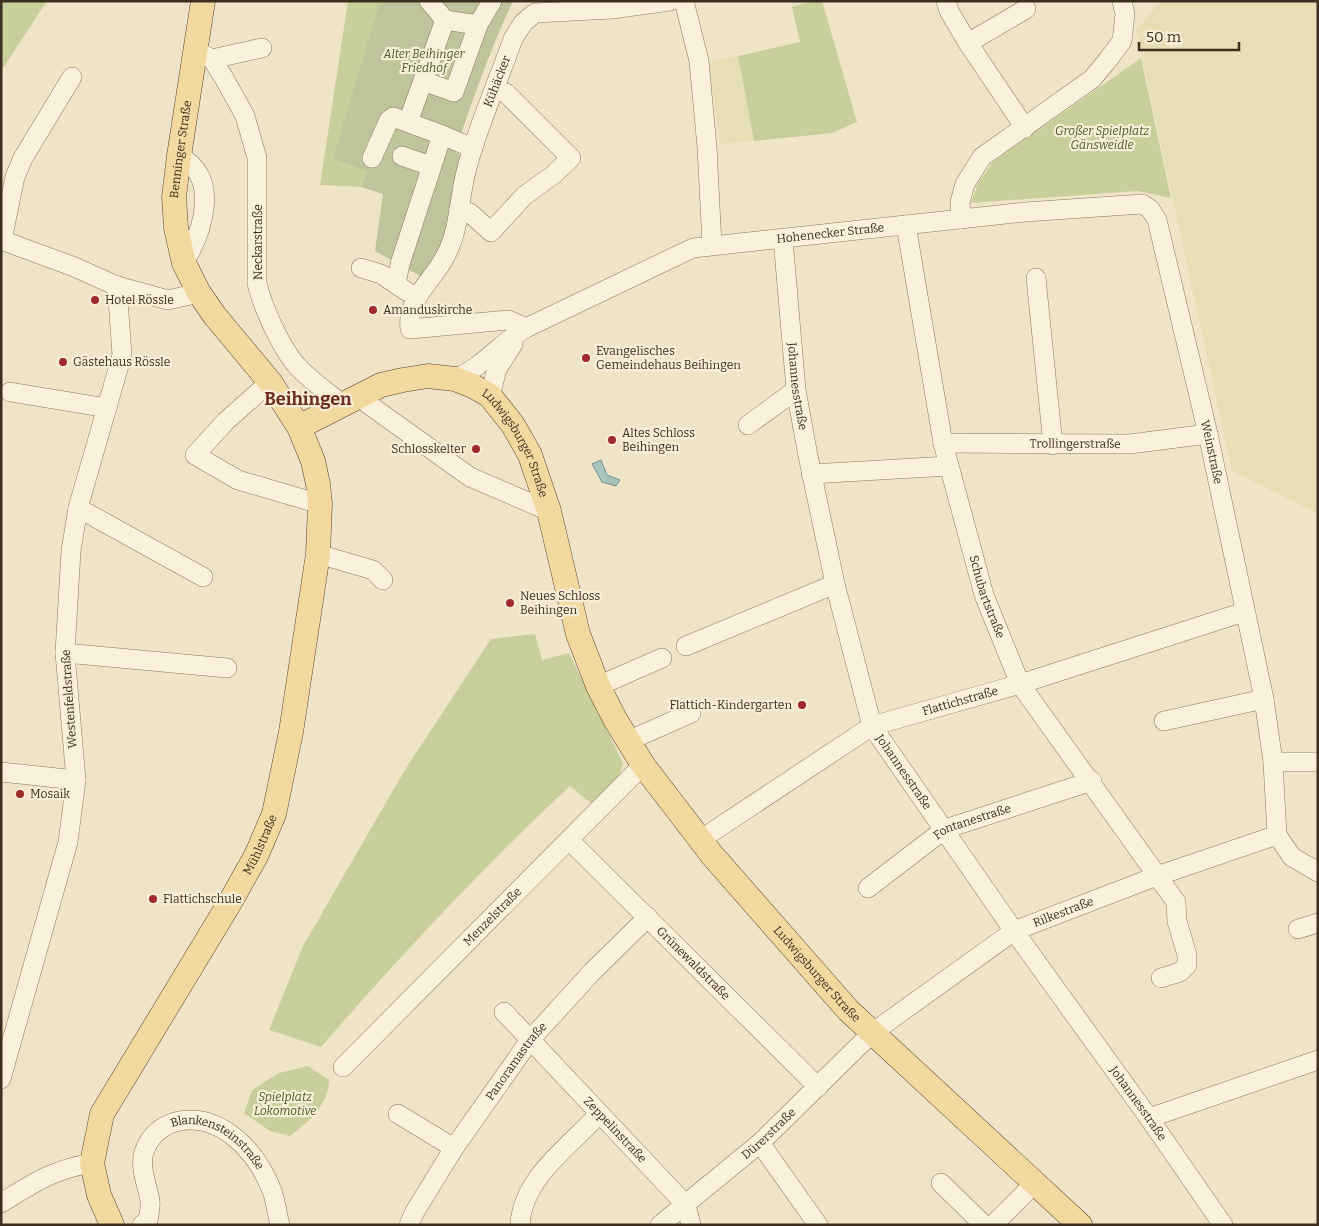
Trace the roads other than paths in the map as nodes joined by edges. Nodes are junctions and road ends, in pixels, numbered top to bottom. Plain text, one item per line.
1 (429, 1) edge
2 (492, 1) edge
3 (670, 1) edge
4 (684, 1) edge
5 (946, 1) edge
6 (1122, 1) edge
7 (197, 2) edge
8 (532, 7) edge
9 (1026, 8) dead end
10 (445, 20) junction
11 (478, 25) junction
12 (968, 43) junction
13 (262, 48) dead end
14 (204, 55) junction
15 (72, 78) dead end
16 (423, 81) junction
17 (496, 90) junction
18 (408, 122) junction
19 (1025, 128) junction
20 (442, 135) junction
21 (473, 148) junction
22 (402, 156) dead end
23 (372, 158) dead end
24 (431, 166) junction
25 (459, 208) junction
26 (1150, 209) joint
27 (961, 219) junction
28 (906, 225) junction
29 (783, 239) junction
30 (2, 240) edge
31 (712, 245) junction
32 (361, 268) dead end
33 (1036, 278) dead end
34 (396, 284) junction
35 (117, 286) junction
36 (199, 293) junction
37 (414, 299) junction
38 (520, 325) junction
39 (478, 381) junction
40 (270, 382) junction
41 (796, 390) junction
42 (10, 392) dead end
43 (352, 400) junction
44 (107, 408) junction
45 (748, 425) dead end
46 (299, 427) junction
47 (1208, 434) junction
48 (943, 442) junction
49 (1053, 445) junction
50 (949, 466) junction
51 (811, 474) junction
52 (320, 504) junction
53 (78, 508) junction
54 (549, 511) junction
55 (318, 554) junction
56 (203, 577) dead end
57 (383, 580) dead end
58 (835, 584) junction
59 (1244, 612) junction
60 (686, 646) dead end
61 (65, 653) junction
62 (662, 658) dead end
63 (228, 668) dead end
64 (1020, 684) junction
65 (598, 686) junction
66 (1264, 699) junction
67 (691, 713) dead end
68 (1164, 720) dead end
69 (872, 726) junction
70 (628, 741) junction
71 (1273, 762) junction
72 (1318, 762) edge
73 (643, 765) junction
74 (1, 772) edge
75 (76, 780) junction
76 (1092, 782) junction
77 (945, 829) junction
78 (1277, 835) junction
79 (569, 840) junction
80 (700, 840) junction
81 (1318, 872) edge
82 (1158, 876) junction
83 (868, 888) dead end
84 (648, 917) junction
85 (1318, 922) edge
86 (1298, 929) dead end
87 (1014, 931) junction
88 (1161, 978) dead end
89 (504, 1012) dead end
90 (872, 1033) junction
91 (530, 1040) junction
92 (1318, 1060) edge
93 (344, 1067) dead end
94 (1, 1079) edge
95 (818, 1086) junction
96 (398, 1114) dead end
97 (599, 1114) junction
98 (1149, 1118) junction
99 (760, 1142) junction
100 (454, 1148) junction
101 (92, 1163) junction
102 (941, 1183) dead end
103 (1034, 1183) junction
104 (1, 1203) edge
105 (686, 1205) junction
106 (112, 1225) edge
107 (142, 1225) edge
108 (280, 1225) edge
109 (410, 1225) edge
110 (520, 1225) edge
111 (660, 1225) edge
112 (691, 1225) edge
113 (818, 1225) edge
114 (984, 1225) edge
115 (993, 1225) edge
116 (1080, 1225) edge
117 (1223, 1225) edge

1 - 10 street
2 - 11 street
3 - 8 street, Kühäcker
4 - 31 street
5 - 12 street
6 - 19 street
7 - 14 main road, Benninger Straße
8 - 17 street, Kühäcker
9 - 12 street
10 - 11 street
10 - 16 street
11 - 16 street
12 - 19 street
13 - 14 street
14 - 36 main road, Benninger Straße
14 - 43 street, Neckarstraße
15 - 30 street
16 - 18 street
17 - 21 street, Kühäcker
17 - 25 street
18 - 20 street
18 - 23 street
19 - 27 street
20 - 21 street
20 - 24 street
21 - 25 street, Kühäcker
22 - 24 street
24 - 34 street
25 - 37 street, Kühäcker
26 - 27 street, Hohenecker Straße
26 - 47 street, Weinstraße
27 - 28 street, Hohenecker Straße
28 - 29 street, Hohenecker Straße
28 - 48 street, Schubartstraße
29 - 31 street, Hohenecker Straße
29 - 41 street, Johannesstraße
30 - 35 street
31 - 38 street, Hohenecker Straße
32 - 34 street
33 - 49 street
34 - 37 street
35 - 36 street
35 - 44 street, Westenfeldstraße
36 - 40 main road, Benninger Straße
37 - 38 street
38 - 39 street, Hohenecker Straße
39 - 43 main road
39 - 54 main road, Ludwigsburger Straße
40 - 46 main road, Benninger Straße
40 - 52 street
41 - 45 street
41 - 51 street, Johannesstraße
42 - 44 street
43 - 46 main road
43 - 54 street, Neckarstraße
44 - 53 street, Westenfeldstraße
46 - 52 main road, Mühlstraße
47 - 49 street, Trollingerstraße
47 - 59 street, Weinstraße
48 - 49 street, Trollingerstraße
48 - 50 street, Schubartstraße
50 - 51 street
50 - 64 street, Schubartstraße
51 - 58 street, Johannesstraße
52 - 55 main road, Mühlstraße
53 - 56 street
53 - 61 street, Westenfeldstraße
54 - 65 main road, Ludwigsburger Straße
55 - 57 street
55 - 101 main road, Mühlstraße
58 - 60 street
58 - 69 street, Johannesstraße
59 - 64 street, Flattichstraße
59 - 66 street, Weinstraße
61 - 63 street
61 - 75 street, Westenfeldstraße
62 - 65 street
64 - 69 street, Flattichstraße
64 - 76 street, Schubartstraße
65 - 70 main road, Ludwigsburger Straße
66 - 68 street
66 - 71 street, Weinstraße
67 - 70 street
69 - 77 street, Johannesstraße
69 - 80 street, Flattichstraße
70 - 73 main road, Ludwigsburger Straße
71 - 72 street
71 - 78 street, Weinstraße
73 - 79 street, Menzelstraße
73 - 80 main road, Ludwigsburger Straße
74 - 75 street
75 - 94 street, Westenfeldstraße
76 - 77 street, Fontanestraße
76 - 82 street, Schubartstraße
77 - 83 street, Fontanestraße
77 - 87 street, Johannesstraße
78 - 81 street, Weinstraße
78 - 82 street, Rilkestraße
79 - 84 street, Grünewaldstraße
79 - 93 street, Menzelstraße
80 - 90 main road, Ludwigsburger Straße
82 - 87 street, Rilkestraße
82 - 88 street, Schubartstraße
84 - 91 street, Panoramastraße
84 - 95 street, Grünewaldstraße
85 - 86 street
87 - 90 street, Rilkestraße
87 - 98 street, Johannesstraße
89 - 91 street, Zeppelinstraße
90 - 95 street, Dürerstraße
90 - 103 main road, Ludwigsburger Straße
91 - 97 street, Zeppelinstraße
91 - 100 street, Panoramastraße
92 - 98 street
95 - 99 street, Dürerstraße
96 - 100 street
97 - 105 street, Zeppelinstraße
97 - 110 street
98 - 117 street, Johannesstraße
99 - 105 street, Dürerstraße
99 - 113 street
100 - 109 street, Panoramastraße
101 - 104 street
101 - 106 main road, Mühlstraße
102 - 114 street
103 - 115 street
103 - 116 main road, Ludwigsburger Straße
105 - 111 street, Dürerstraße
105 - 112 street, Zeppelinstraße
107 - 108 street, Blankensteinstraße

